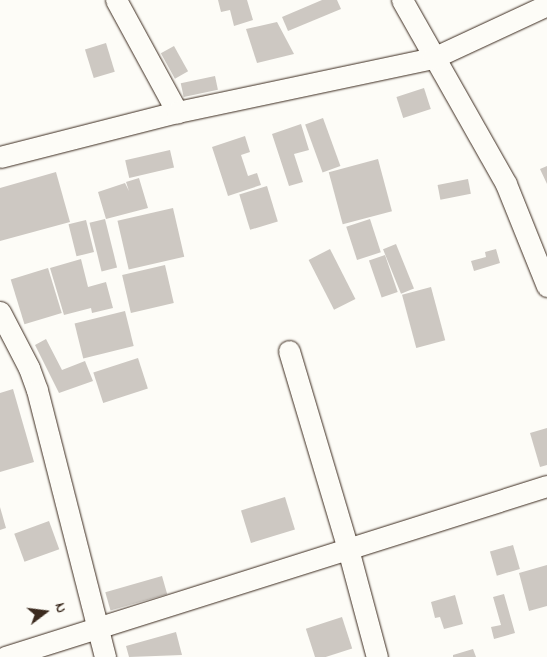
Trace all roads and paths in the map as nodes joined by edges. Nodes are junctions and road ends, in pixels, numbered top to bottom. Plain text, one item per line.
1 (116, 0) edge
2 (402, 0) edge
3 (547, 5) edge
4 (433, 58) junction
5 (177, 112) junction
6 (0, 157) edge
7 (547, 286) edge
8 (0, 312) edge
9 (288, 351) dead end
10 (547, 486) edge
11 (348, 549) junction
12 (96, 628) junction
13 (4, 657) edge
14 (105, 657) edge
15 (377, 657) edge

1 - 5 street
2 - 4 street
3 - 4 street
4 - 5 street
4 - 7 street
5 - 6 street
8 - 12 street
9 - 11 street
10 - 11 street
11 - 12 street
11 - 15 street
12 - 13 street
12 - 14 street

